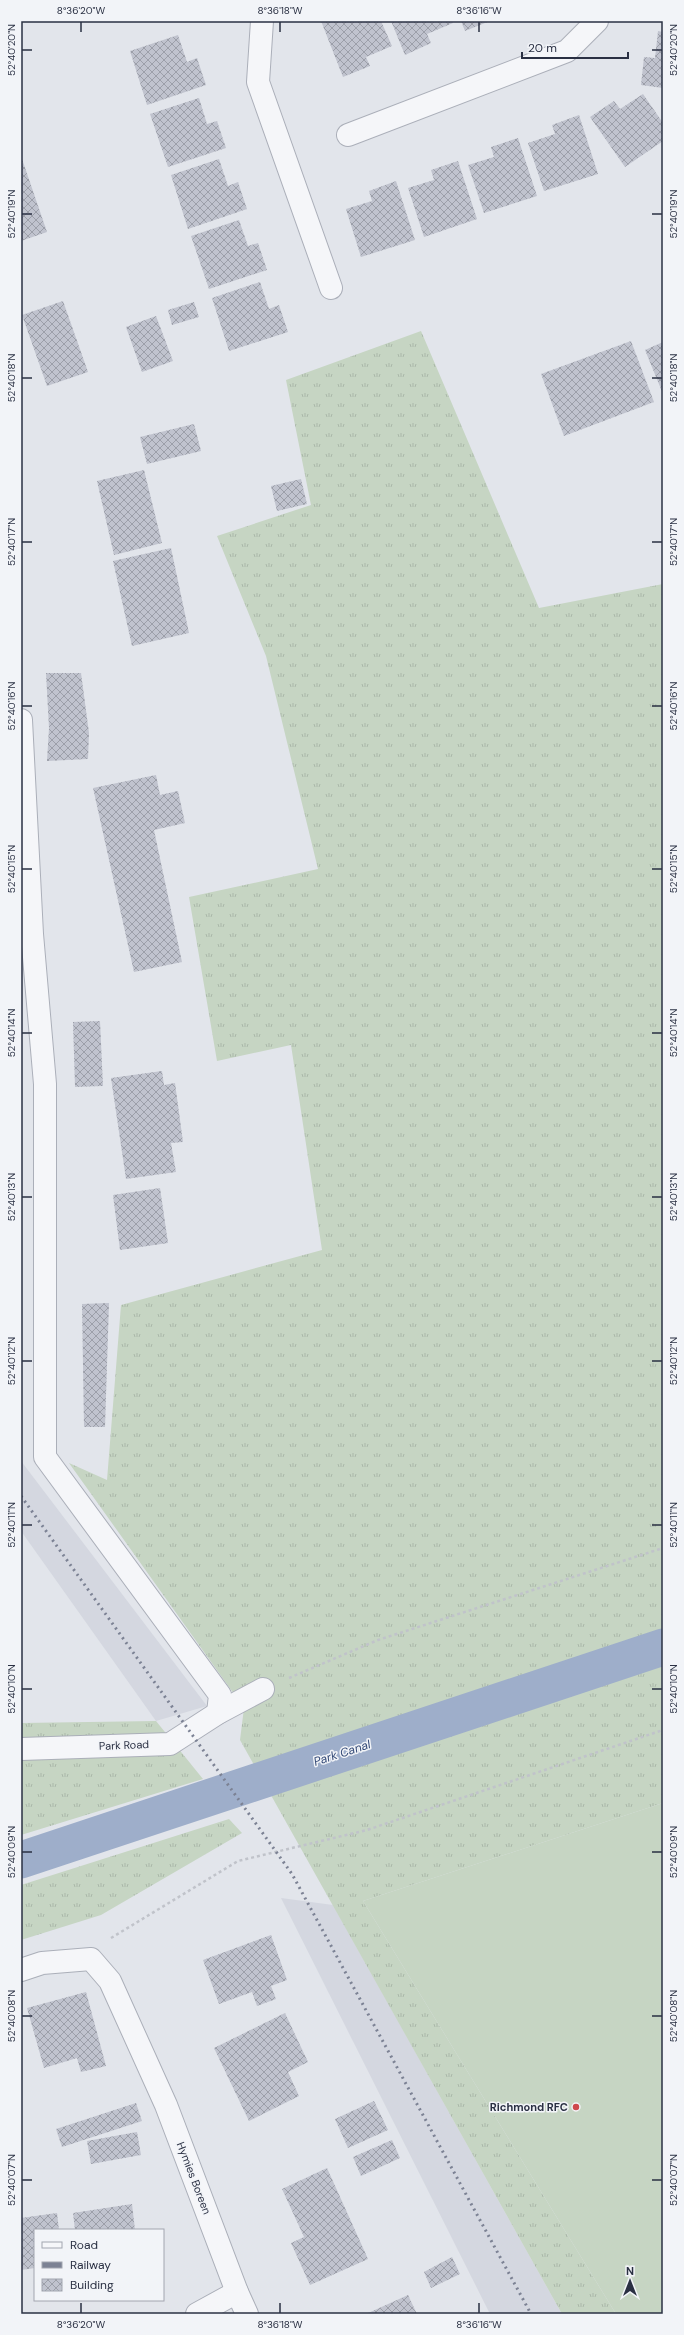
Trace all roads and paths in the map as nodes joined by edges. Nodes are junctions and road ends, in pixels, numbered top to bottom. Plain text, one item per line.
1 (262, 21) edge
2 (597, 21) edge
3 (348, 135) dead end
4 (331, 288) dead end
5 (21, 720) edge
6 (26, 934) edge
7 (663, 1548) edge
8 (263, 1689) joint
9 (218, 1713) junction
10 (663, 1730) edge
11 (21, 1749) edge
12 (91, 1959) junction
13 (21, 1970) edge
14 (237, 2292) junction
15 (196, 2314) edge
16 (247, 2314) edge

1 - 4 street
2 - 3 street
5 - 6 street
6 - 9 street
7 - 8 path
8 - 9 street, Park Road
9 - 11 street, Park Road
10 - 12 path
12 - 13 street
12 - 14 street, Hymies Boreen
14 - 15 street
14 - 16 street, Hymies Boreen

